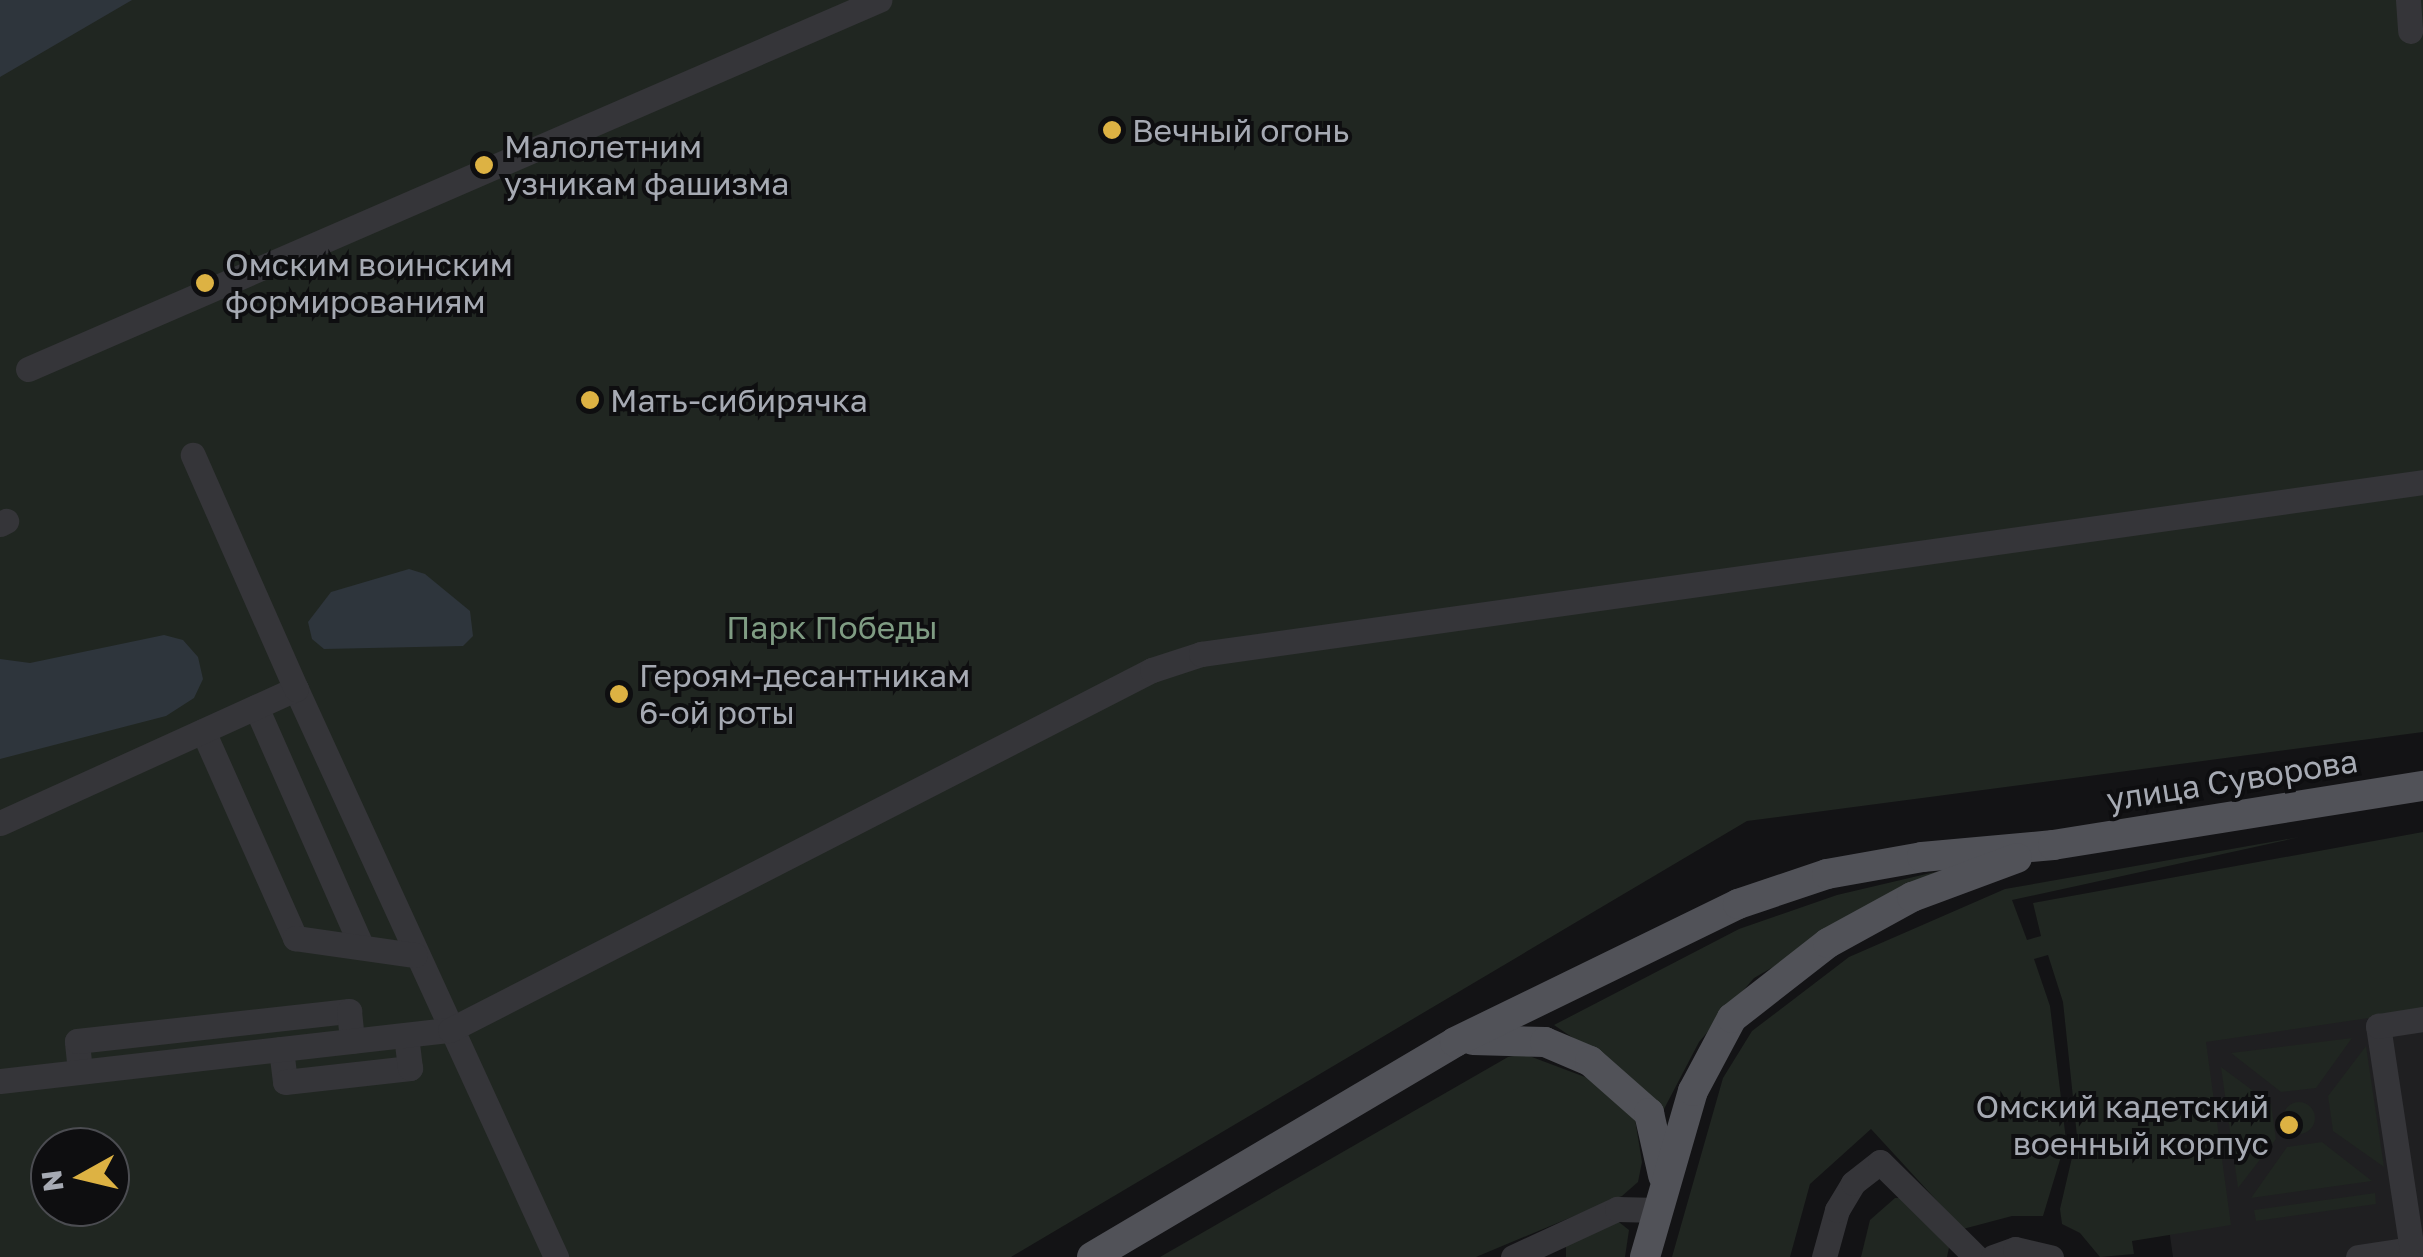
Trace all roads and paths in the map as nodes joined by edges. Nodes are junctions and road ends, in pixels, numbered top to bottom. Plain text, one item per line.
1 (879, 0) edge
2 (2408, 0) edge
3 (2410, 31) dead end
4 (28, 370) dead end
5 (193, 455) dead end
6 (2423, 482) edge
7 (296, 689) junction
8 (256, 707) junction
9 (204, 731) junction
10 (2423, 786) edge
11 (0, 823) edge
12 (2053, 844) junction
13 (362, 948) junction
14 (415, 955) junction
15 (2423, 1019) edge
16 (450, 1030) junction
17 (406, 1035) junction
18 (352, 1041) junction
19 (1455, 1042) junction
20 (281, 1049) junction
21 (80, 1072) junction
22 (0, 1080) edge
23 (1662, 1200) junction
24 (1550, 1249) edge
25 (2412, 1253) edge
26 (556, 1257) edge
27 (1092, 1257) edge
28 (1513, 1257) edge
29 (1645, 1257) edge
30 (1824, 1257) edge
31 (1976, 1257) edge
32 (1993, 1257) edge
33 (2052, 1257) edge
34 (2358, 1257) edge

1 - 4 street
2 - 3 street
5 - 7 street
6 - 16 street
7 - 8 street
7 - 14 street
8 - 9 street
8 - 13 street
9 - 11 street
9 - 13 street
10 - 12 main road, улица Суворова
12 - 19 main road
12 - 23 main road
13 - 14 street
14 - 16 street
15 - 25 street
16 - 17 street
16 - 26 street
17 - 18 street
17 - 20 street
18 - 20 street
18 - 21 street
19 - 23 main road
19 - 27 main road
20 - 21 street
21 - 22 street
23 - 24 street
23 - 29 main road
24 - 28 street
25 - 34 street
30 - 31 street
32 - 33 street

